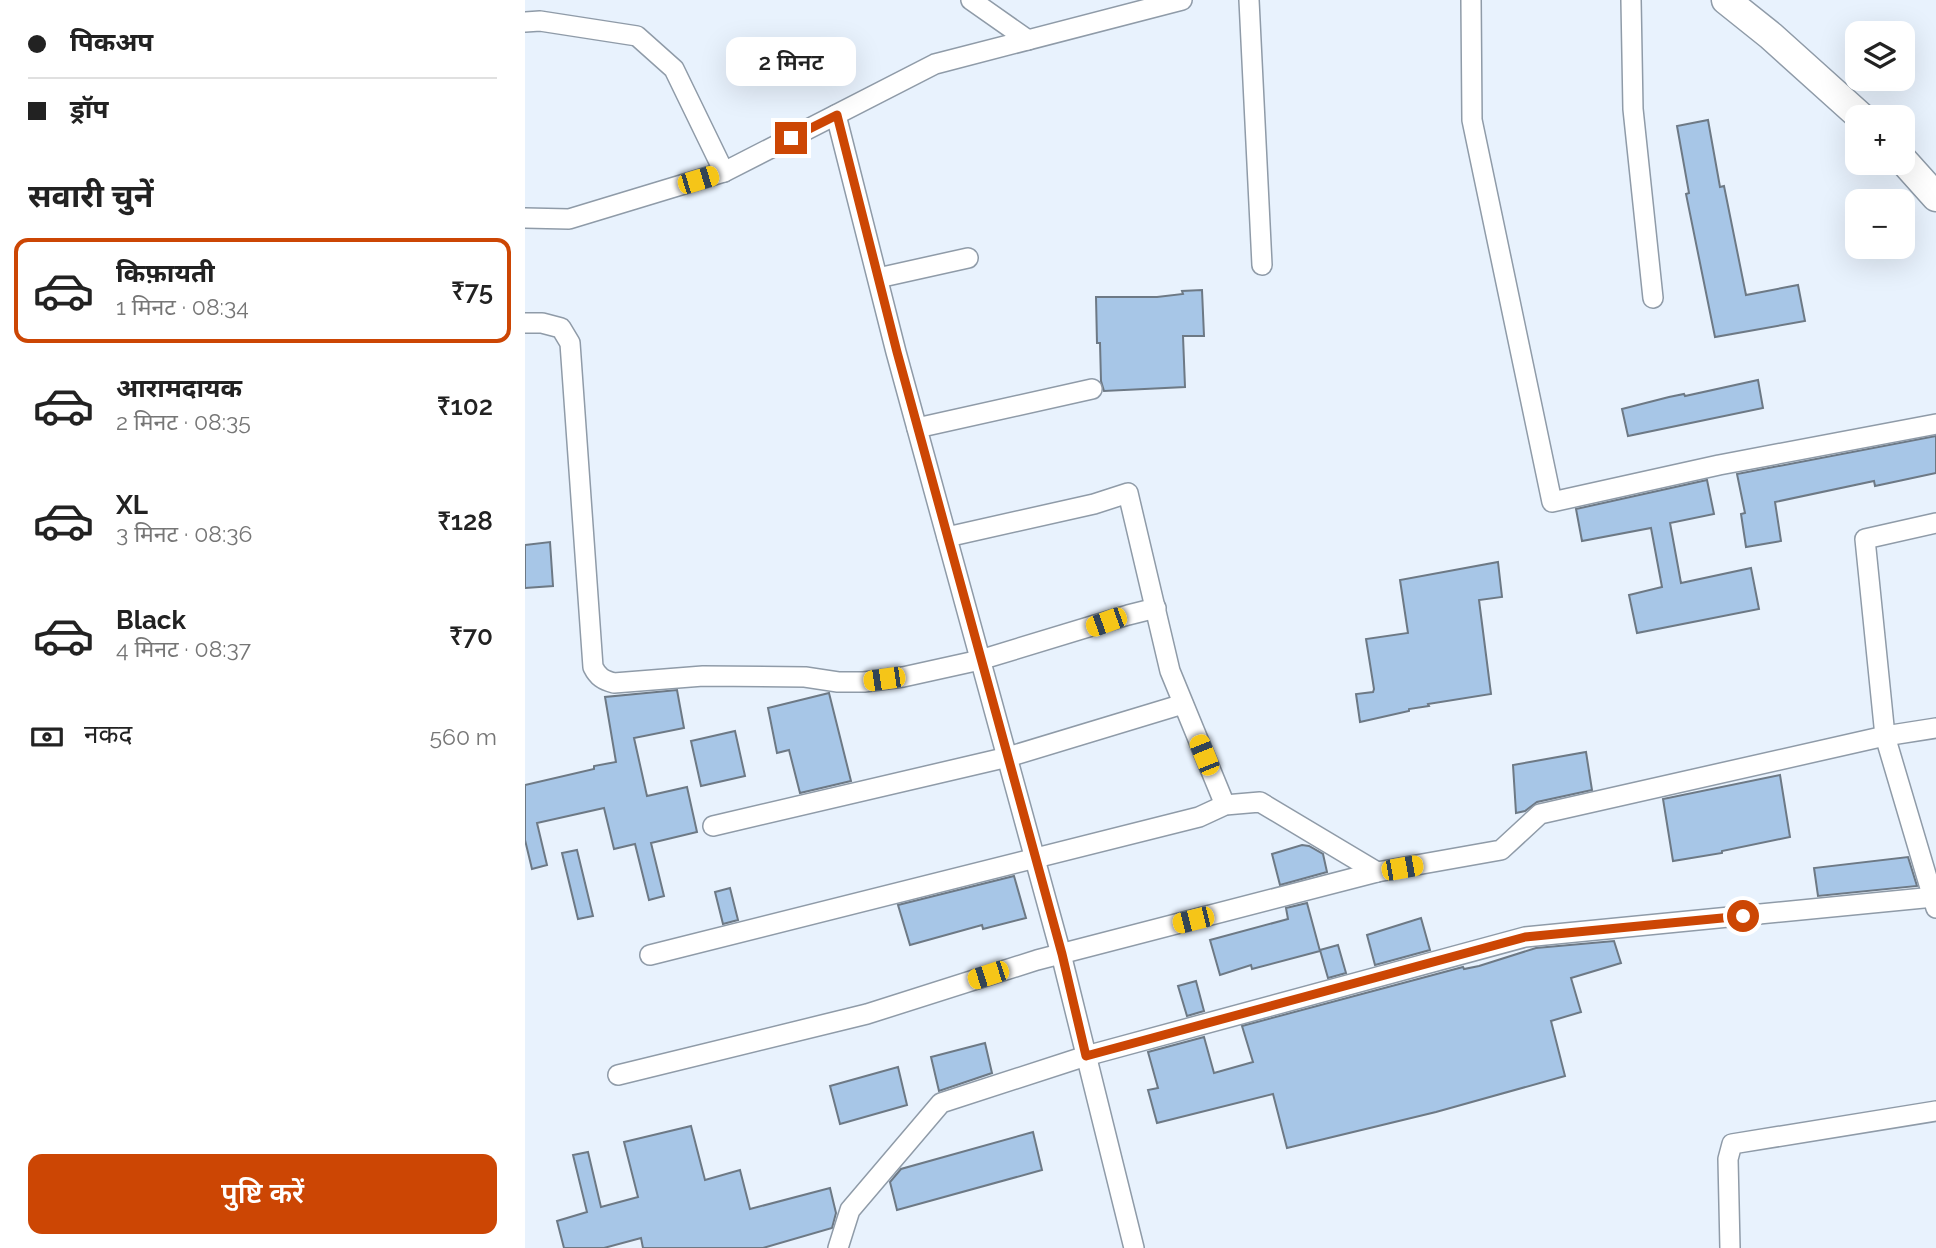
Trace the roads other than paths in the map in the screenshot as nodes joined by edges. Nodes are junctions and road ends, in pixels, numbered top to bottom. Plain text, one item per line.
1 (971, 0) edge
2 (1182, 0) edge
3 (1249, 0) edge
4 (1471, 0) edge
5 (1631, 0) edge
6 (1726, 0) edge
7 (525, 22) edge
8 (1028, 40) junction
9 (1848, 105) edge
10 (837, 115) junction
11 (724, 172) junction
12 (1915, 174) edge
13 (1936, 197) edge
14 (525, 218) edge
15 (968, 257) dead end
16 (1262, 265) dead end
17 (878, 278) junction
18 (1653, 298) dead end
19 (525, 323) edge
20 (1092, 389) dead end
21 (1936, 424) edge
22 (917, 428) junction
23 (1936, 523) edge
24 (947, 537) junction
25 (1157, 608) junction
26 (980, 660) junction
27 (1183, 704) junction
28 (1936, 728) edge
29 (1885, 736) junction
30 (1007, 757) junction
31 (1225, 806) junction
32 (713, 826) dead end
33 (1035, 857) junction
34 (1377, 872) junction
35 (1935, 902) edge
36 (650, 954) dead end
37 (1062, 954) junction
38 (1086, 1056) junction
39 (618, 1075) dead end
40 (1936, 1111) edge
41 (838, 1248) edge
42 (1134, 1248) edge
43 (1730, 1248) edge

1 - 8 street
2 - 8 street
3 - 16 street
4 - 21 street
5 - 18 street
6 - 9 street
7 - 11 street
8 - 10 street
10 - 11 street
10 - 17 street
11 - 14 street
12 - 13 street
15 - 17 street
17 - 22 street
19 - 26 street
20 - 22 street
22 - 24 street
23 - 29 street
24 - 25 street
24 - 26 street
25 - 26 street
25 - 27 street
26 - 30 street
27 - 30 street
27 - 31 street
28 - 29 street
29 - 34 street
29 - 35 street
30 - 32 street
30 - 33 street
31 - 33 street
31 - 34 street
33 - 36 street
33 - 37 street
34 - 37 street
35 - 38 street
37 - 38 street
37 - 39 street
38 - 41 street
38 - 42 street
40 - 43 street

